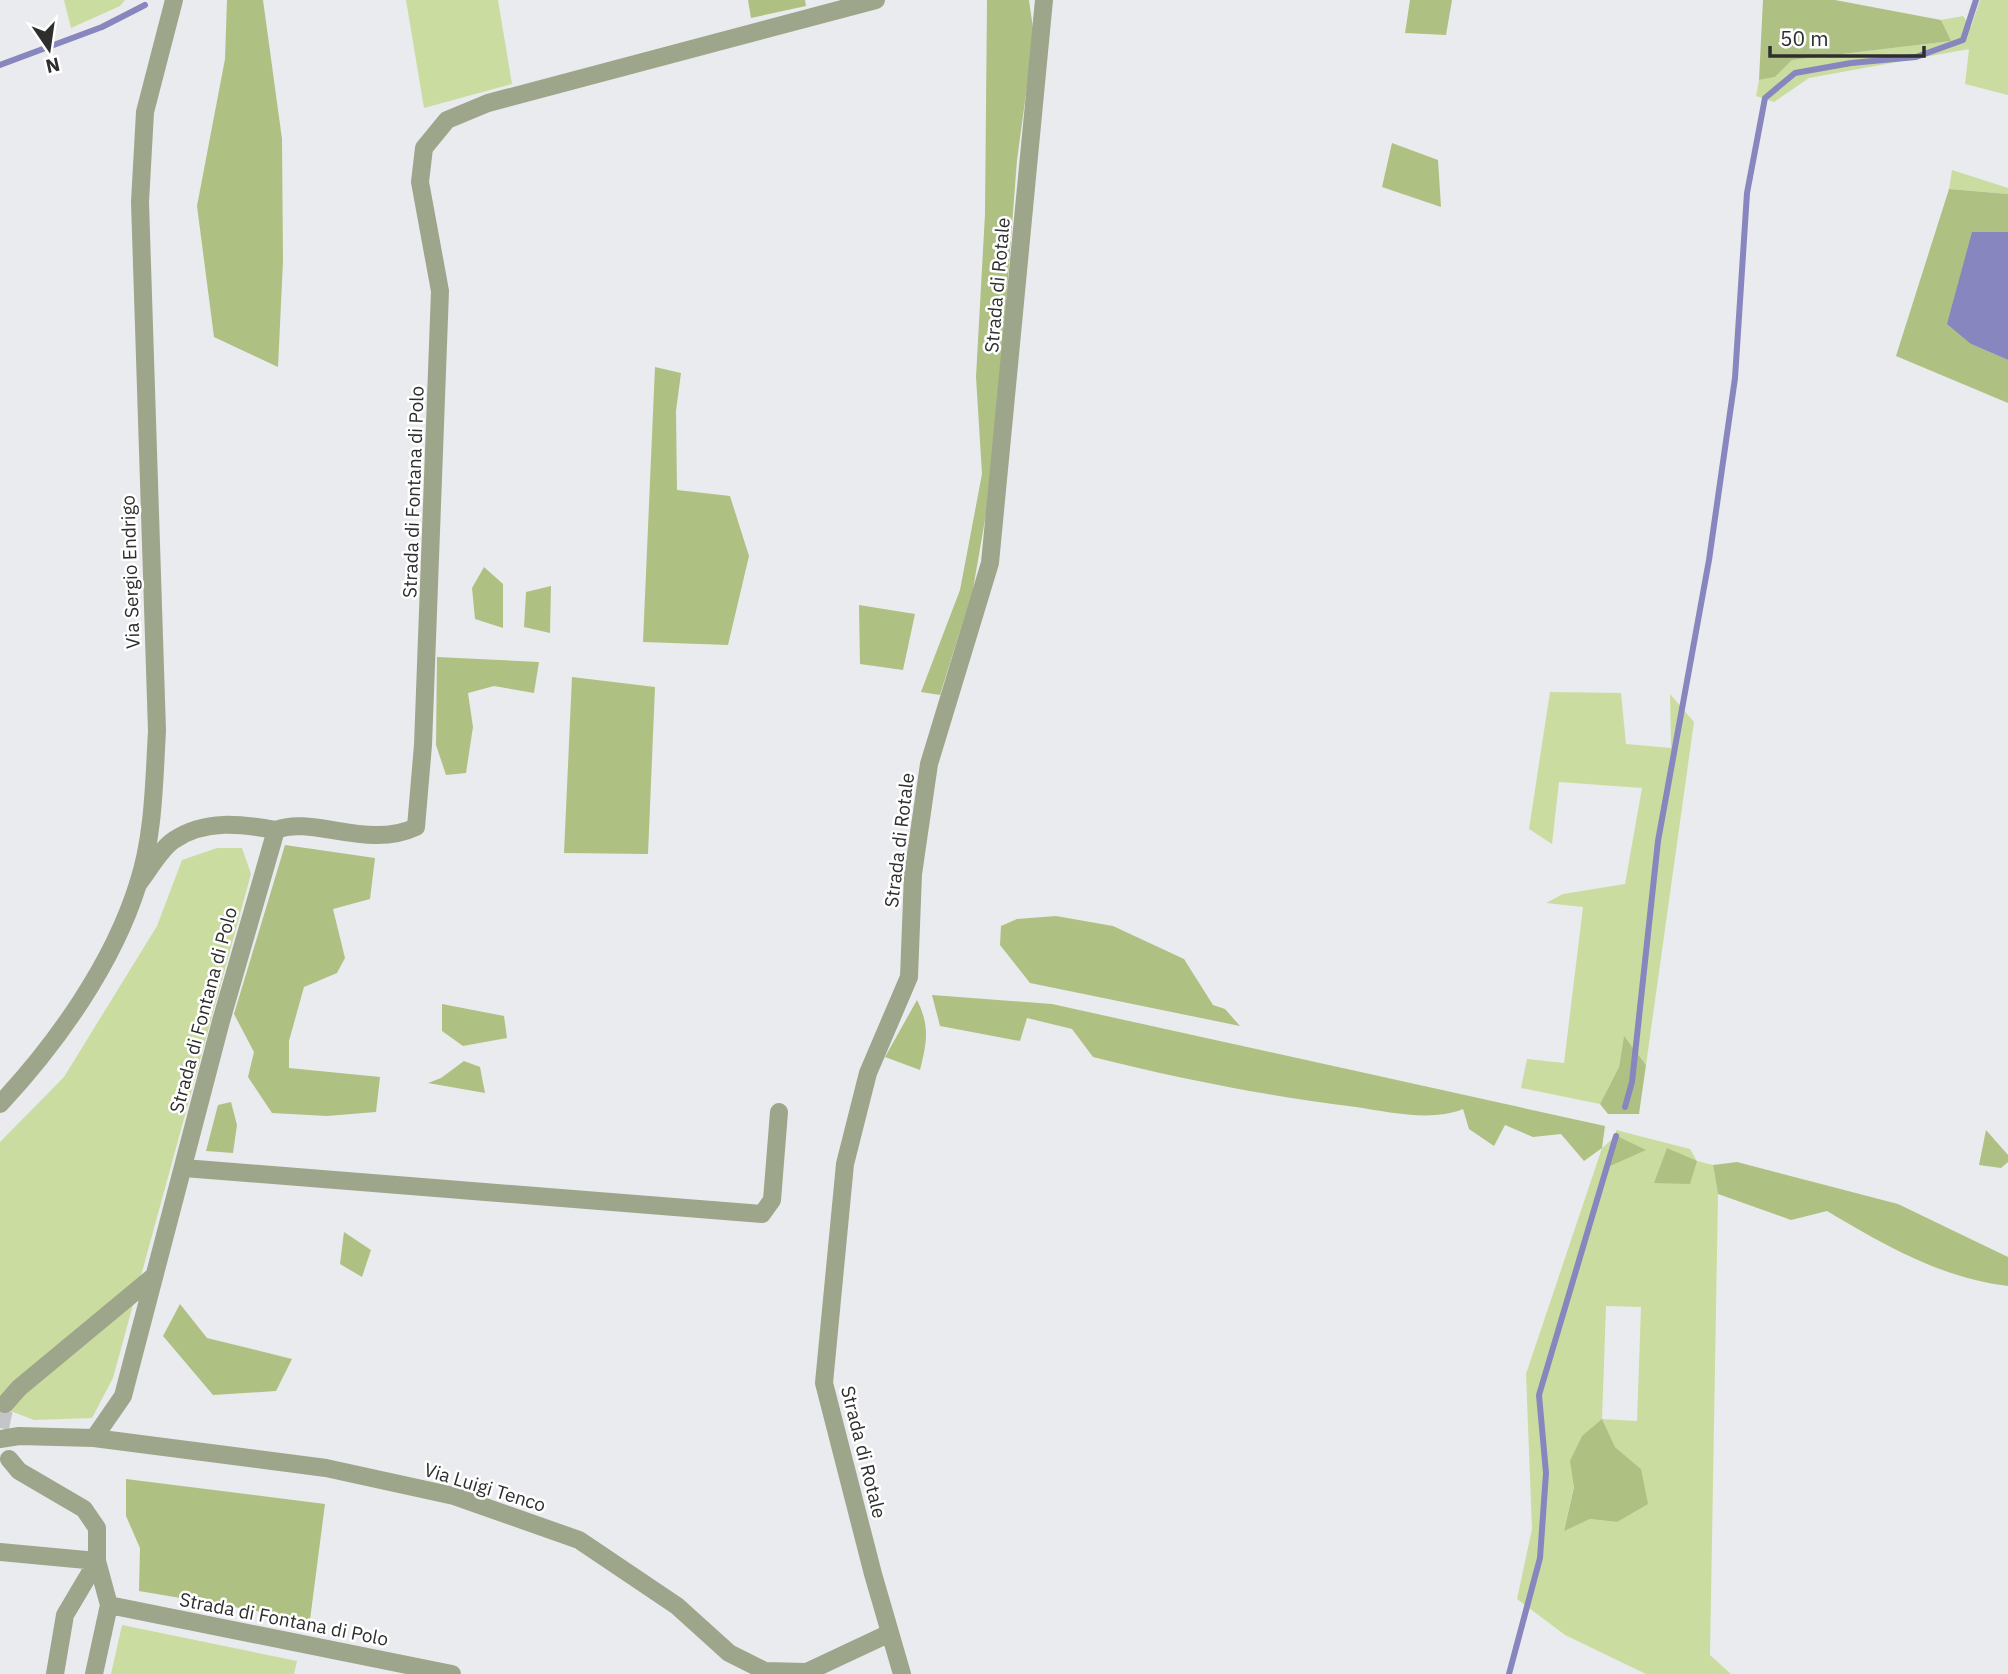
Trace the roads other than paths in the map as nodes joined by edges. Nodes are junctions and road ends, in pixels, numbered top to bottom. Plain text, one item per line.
1 (174, 0) edge
2 (876, 0) edge
3 (1044, 0) edge
4 (276, 830) junction
5 (138, 884) junction
6 (0, 1104) edge
7 (779, 1112) dead end
8 (184, 1168) junction
9 (154, 1276) junction
10 (5, 1404) dead end
11 (0, 1427) edge
12 (19, 1436) junction
13 (94, 1438) junction
14 (0, 1439) edge
15 (9, 1459) dead end
16 (0, 1552) edge
17 (97, 1561) junction
18 (109, 1605) junction
19 (890, 1633) junction
20 (55, 1674) edge
21 (94, 1674) edge
22 (452, 1674) edge
23 (902, 1674) edge

1 - 5 street, Via Sergio Endrigo
2 - 4 street, Strada di Fontana di Polo
3 - 19 street, Strada di Rotale
4 - 5 street
4 - 8 street, Strada di Fontana di Polo
5 - 6 street, Via Sergio Endrigo
7 - 8 street
8 - 9 street, Strada di Fontana di Polo
9 - 10 street
9 - 13 street, Strada di Fontana di Polo
11 - 12 street, Via Luigi Tenco
12 - 13 street, Via Luigi Tenco
12 - 14 street, Via Luigi Tenco
13 - 19 street, Via Luigi Tenco
15 - 17 street
16 - 17 street
17 - 18 street
17 - 20 street
18 - 21 street
18 - 22 street, Strada di Fontana di Polo
19 - 23 street, Strada di Rotale

